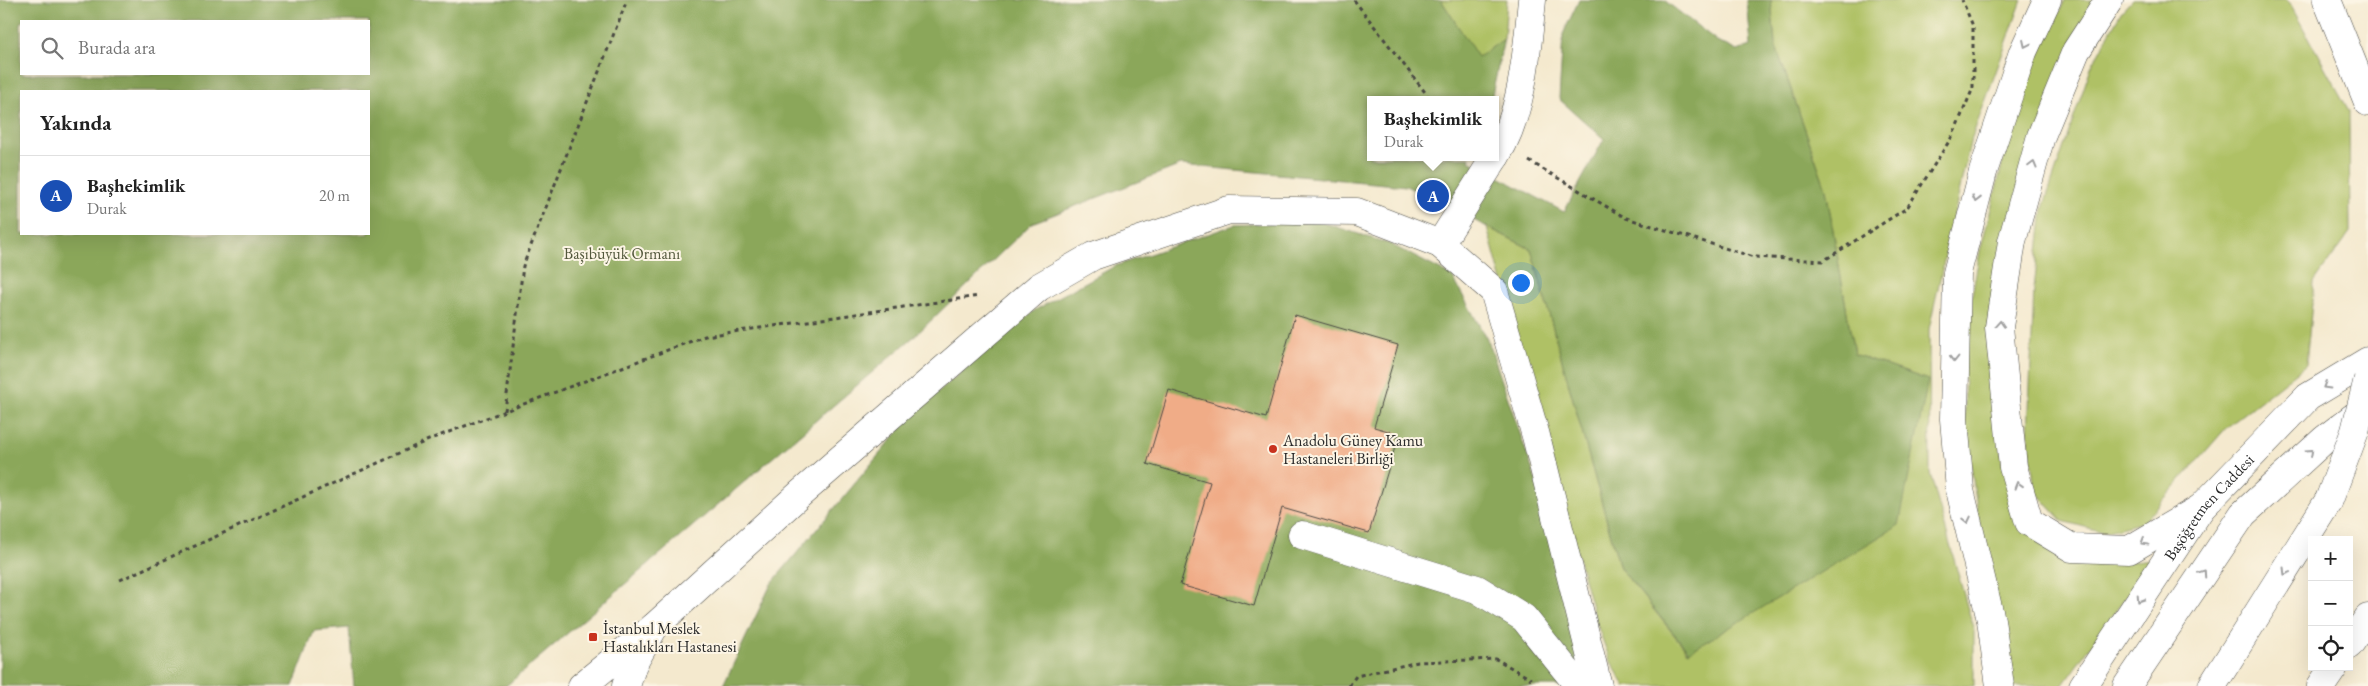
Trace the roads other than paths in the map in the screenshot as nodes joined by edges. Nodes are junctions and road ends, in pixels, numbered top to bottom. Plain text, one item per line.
1 (1532, 0) edge
2 (2046, 0) edge
3 (2109, 0) edge
4 (2309, 0) edge
5 (2328, 0) edge
6 (2353, 65) junction
7 (2368, 102) edge
8 (1499, 147) edge
9 (1492, 161) edge
10 (1440, 244) junction
11 (2368, 361) edge
12 (2368, 379) edge
13 (2368, 406) edge
14 (2200, 508) junction
15 (1302, 535) dead end
16 (2368, 618) edge
17 (654, 627) junction
18 (2353, 639) edge
19 (2331, 671) edge
20 (582, 686) edge
21 (626, 686) edge
22 (1579, 686) edge
23 (1598, 686) edge
24 (2000, 686) edge
25 (2083, 686) edge
26 (2127, 686) edge
27 (2212, 686) edge
28 (2321, 686) edge

1 - 8 main road
2 -> 24 main road
14 -> 3 main road
4 - 6 main road
5 - 6 main road
6 - 7 main road
9 - 10 main road
10 - 17 main road
10 - 23 main road
11 -> 14 main road, Başöğretmen Caddesi
12 -> 27 main road, bridge
26 -> 13 main road, Başöğretmen Caddesi
14 -> 25 main road, Başöğretmen Caddesi
15 - 22 main road
16 - 18 main road
17 - 20 main road
17 - 21 main road
19 - 28 main road

